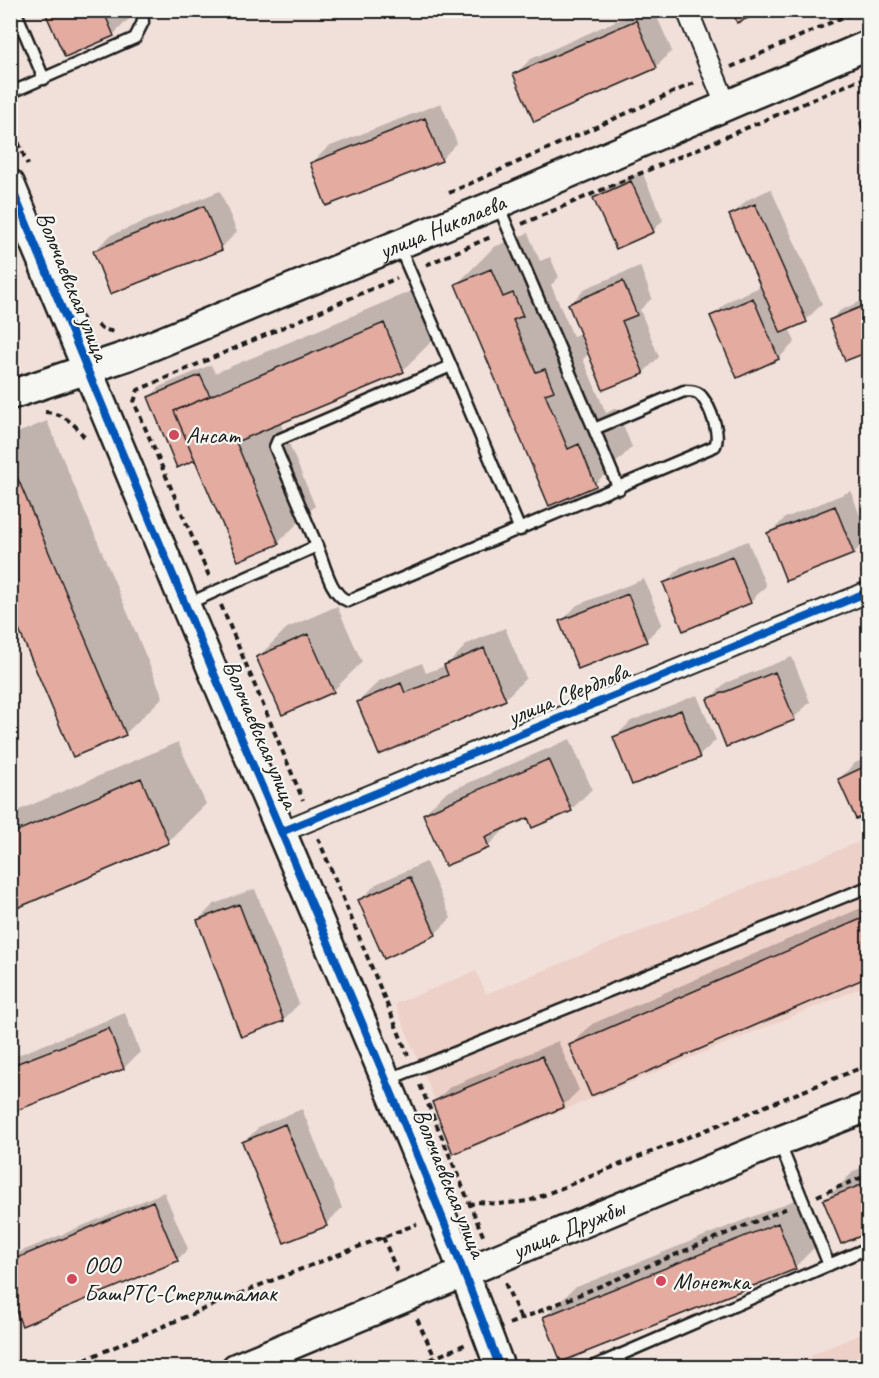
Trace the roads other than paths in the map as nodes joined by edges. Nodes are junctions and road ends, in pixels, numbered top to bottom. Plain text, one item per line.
1 (15, 10) edge
2 (142, 10) edge
3 (687, 10) edge
4 (868, 45) edge
5 (44, 79) junction
6 (10, 93) edge
7 (726, 105) junction
8 (22, 180) edge
9 (497, 204) junction
10 (399, 245) junction
11 (451, 366) junction
12 (86, 370) junction
13 (10, 395) edge
14 (594, 429) junction
15 (619, 489) junction
16 (520, 530) junction
17 (316, 546) junction
18 (868, 592) edge
19 (184, 605) junction
20 (281, 832) junction
21 (868, 887) edge
22 (386, 1080) junction
23 (868, 1107) edge
24 (779, 1141) junction
25 (868, 1248) edge
26 (829, 1265) junction
27 (466, 1273) junction
28 (618, 1355) junction
29 (237, 1368) edge
30 (500, 1368) edge
31 (590, 1368) edge
32 (623, 1368) edge

1 - 5 lane
2 - 5 lane
3 - 7 street
4 - 7 main road, улица Николаева
5 - 6 lane
7 - 9 main road, улица Николаева
8 - 12 main road, Волочаевская улица
9 - 10 main road, улица Николаева
9 - 14 lane
10 - 11 lane
10 - 12 main road, улица Николаева
11 - 16 lane
11 - 17 lane
12 - 13 main road, улица Николаева
12 - 19 main road, Волочаевская улица
14 - 15 lane
14 - 15 lane
15 - 16 lane
16 - 17 lane
17 - 19 lane
18 - 20 street, улица Свердлова
19 - 20 main road, Волочаевская улица
20 - 22 main road, Волочаевская улица
21 - 22 lane
22 - 27 main road, Волочаевская улица
23 - 24 main road, улица Дружбы
24 - 26 lane
24 - 27 main road, улица Дружбы
25 - 26 lane
26 - 28 lane
27 - 29 main road, улица Дружбы
27 - 30 main road, Волочаевская улица
28 - 31 lane
28 - 32 lane

